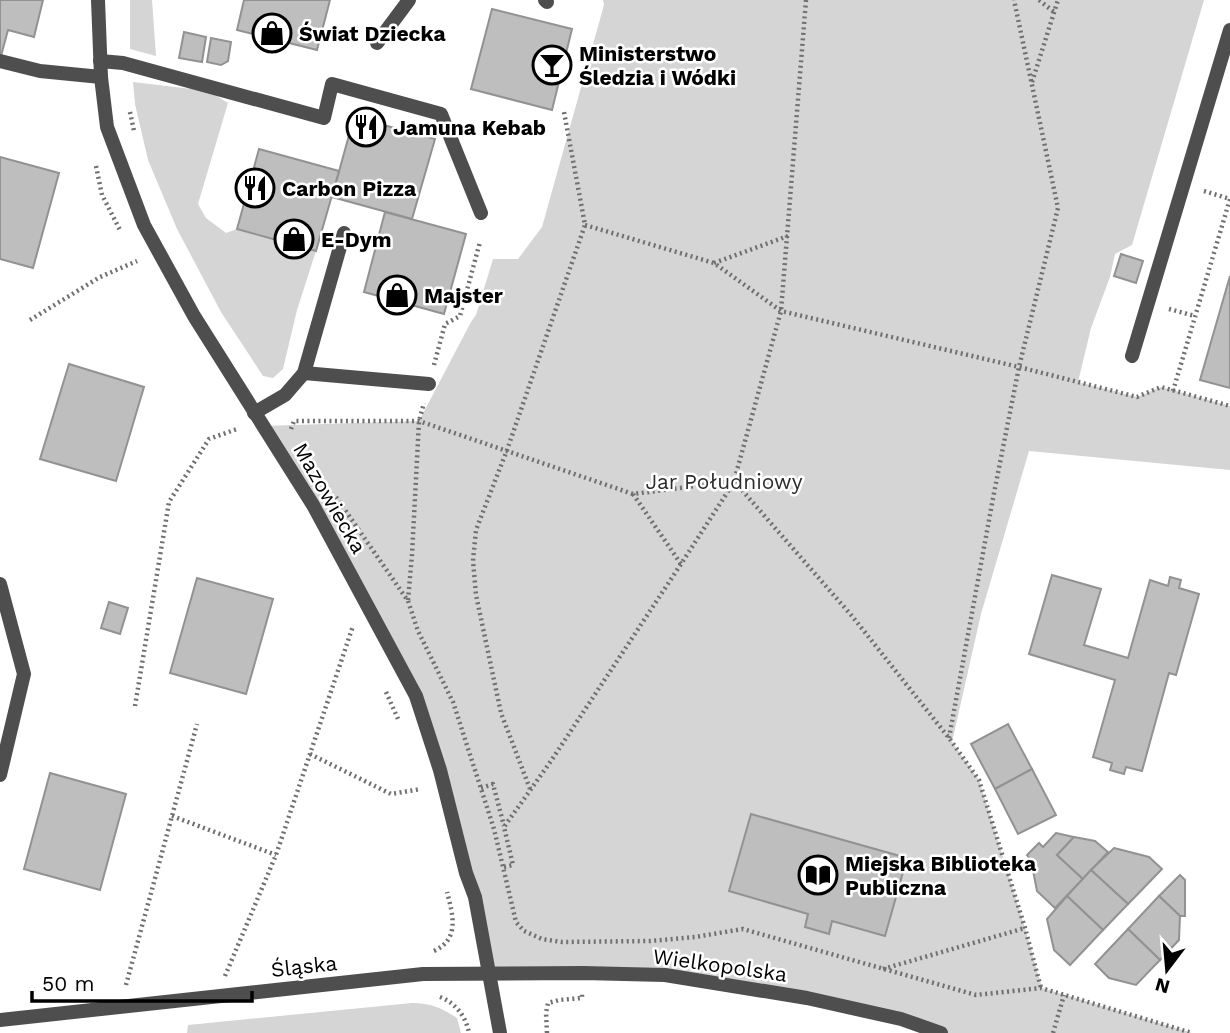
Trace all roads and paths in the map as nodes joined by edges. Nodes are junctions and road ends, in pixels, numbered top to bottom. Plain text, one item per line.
1 (98, 0) edge
2 (409, 0) edge
3 (806, 0) edge
4 (1014, 0) edge
5 (1039, 0) edge
6 (1058, 0) edge
7 (1054, 12) junction
8 (1230, 30) edge
9 (377, 43) dead end
10 (0, 61) edge
11 (100, 61) junction
12 (101, 77) junction
13 (1032, 83) junction
14 (127, 102) dead end
15 (564, 112) dead end
16 (136, 139) dead end
17 (95, 161) dead end
18 (1230, 199) edge
19 (481, 213) dead end
20 (585, 225) junction
21 (344, 233) dead end
22 (788, 236) junction
23 (125, 239) dead end
24 (480, 242) dead end
25 (714, 263) junction
26 (143, 271) dead end
27 (780, 312) junction
28 (30, 320) dead end
29 (1132, 356) dead end
30 (1019, 367) junction
31 (304, 373) junction
32 (429, 384) junction
33 (1173, 391) junction
34 (1230, 406) edge
35 (254, 414) junction
36 (419, 421) junction
37 (237, 429) dead end
38 (298, 439) dead end
39 (507, 450) junction
40 (734, 481) junction
41 (633, 494) junction
42 (335, 495) dead end
43 (681, 565) junction
44 (0, 584) edge
45 (408, 601) junction
46 (347, 614) dead end
47 (353, 626) junction
48 (359, 636) dead end
49 (385, 689) dead end
50 (135, 706) dead end
51 (197, 724) dead end
52 (401, 725) dead end
53 (949, 738) junction
54 (310, 754) junction
55 (0, 775) edge
56 (481, 788) junction
57 (421, 789) dead end
58 (530, 789) junction
59 (172, 816) junction
60 (504, 827) junction
61 (276, 855) junction
62 (504, 867) junction
63 (447, 891) dead end
64 (1025, 928) junction
65 (428, 952) dead end
66 (882, 969) junction
67 (488, 973) junction
68 (236, 974) dead end
69 (225, 975) junction
70 (213, 976) dead end
71 (139, 984) dead end
72 (127, 985) junction
73 (1041, 988) junction
74 (582, 993) dead end
75 (431, 995) dead end
76 (1064, 995) junction
77 (216, 996) junction
78 (121, 1006) junction
79 (0, 1020) edge
80 (469, 1033) edge
81 (500, 1033) edge
82 (547, 1033) edge
83 (941, 1033) edge
84 (1053, 1033) edge
85 (1192, 1033) edge

1 - 11 street, Mazowiecka
2 - 9 street
3 - 22 path
4 - 13 path
5 - 7 path
6 - 7 path
7 - 13 path
8 - 29 street
10 - 12 street
11 - 12 street, Mazowiecka
11 - 19 street
12 - 35 street, Mazowiecka
13 - 30 path
14 - 16 path
15 - 20 path
17 - 23 path
18 - 33 path
20 - 25 path
20 - 39 path
21 - 31 street
22 - 25 path
22 - 27 path
24 - 32 path
25 - 27 path
26 - 28 path
27 - 30 path
27 - 40 path
30 - 33 path
30 - 53 path
31 - 32 street
31 - 35 street
32 - 36 path
33 - 34 path
35 - 67 street, Mazowiecka
36 - 38 path
36 - 39 path
36 - 45 path
37 - 50 path
39 - 41 path
39 - 58 path
40 - 41 path
40 - 43 path
40 - 53 path
41 - 43 path
42 - 45 path
43 - 58 path
44 - 55 street
45 - 56 path
46 - 47 path
47 - 48 path
47 - 54 path
49 - 52 path
51 - 59 path
53 - 64 path
54 - 57 path
54 - 61 path
56 - 60 path
56 - 62 path
58 - 60 path
59 - 61 path
59 - 72 path
60 - 62 path
61 - 69 path
62 - 66 path
63 - 65 path
64 - 66 path
64 - 73 path
66 - 73 path
67 - 77 street, Śląska
67 - 81 street, Mazowiecka
67 - 83 street, Wielkopolska
68 - 69 path
69 - 70 path
69 - 77 path
71 - 72 path
72 - 78 path
73 - 76 path
74 - 82 path
75 - 80 path
76 - 84 path
76 - 85 path
77 - 78 street, Śląska
78 - 79 street, Śląska

